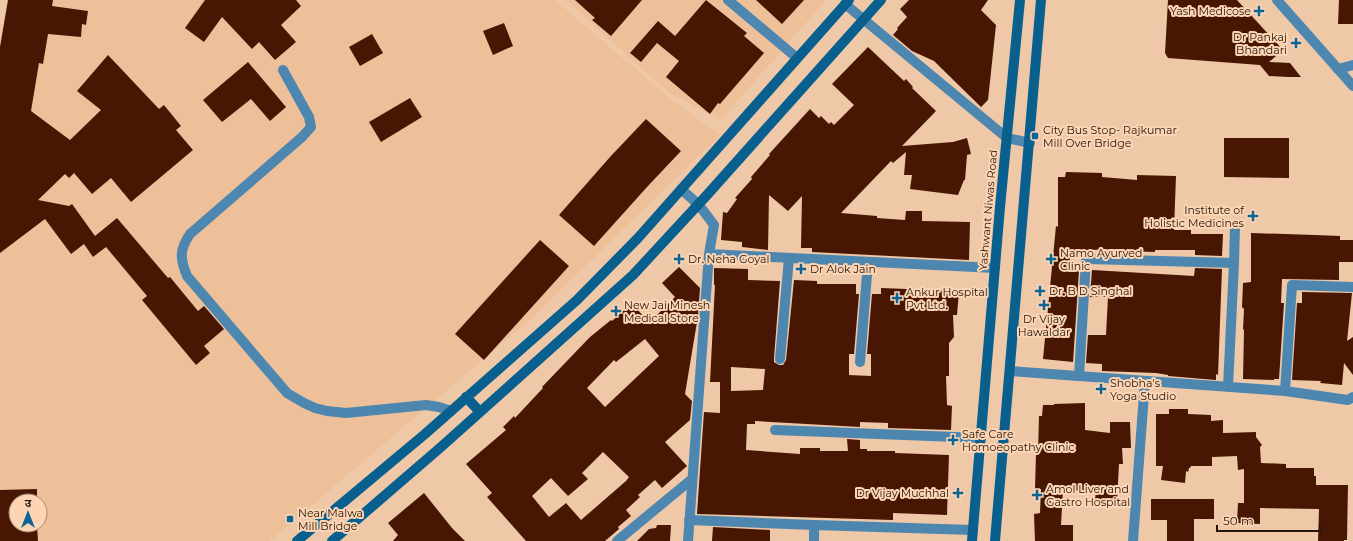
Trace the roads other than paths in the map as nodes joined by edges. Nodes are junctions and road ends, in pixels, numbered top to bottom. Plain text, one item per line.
1 (728, 0) edge
2 (880, 0) edge
3 (1020, 0) edge
4 (1041, 0) edge
5 (1277, 0) edge
6 (847, 2) edge
7 (864, 19) junction
8 (797, 58) junction
9 (1353, 64) edge
10 (1338, 69) junction
11 (283, 70) dead end
12 (1353, 86) edge
13 (1007, 138) junction
14 (1030, 143) junction
15 (681, 189) junction
16 (699, 205) junction
17 (1235, 227) dead end
18 (709, 254) junction
19 (788, 258) junction
20 (868, 262) junction
21 (1234, 263) junction
22 (995, 268) junction
23 (1353, 287) edge
24 (780, 359) dead end
25 (860, 362) dead end
26 (1010, 371) junction
27 (1078, 376) junction
28 (1145, 381) junction
29 (1228, 387) junction
30 (1285, 391) junction
31 (466, 397) junction
32 (1351, 401) edge
33 (451, 411) junction
34 (480, 412) junction
35 (775, 430) dead end
36 (981, 438) junction
37 (692, 479) junction
38 (689, 520) junction
39 (814, 526) junction
40 (973, 530) junction
41 (297, 541) edge
42 (332, 541) edge
43 (617, 541) edge
44 (688, 541) edge
45 (814, 541) edge
46 (972, 541) edge
47 (995, 541) edge
48 (1133, 541) edge

1 - 8 street
2 - 7 main road
3 - 13 main road, Yashwant Niwas Road
4 - 14 main road
5 - 10 street
6 - 7 street
6 - 8 main road
7 - 13 street
7 - 16 main road
8 - 15 main road
9 - 10 street
10 - 12 street
11 - 33 street
13 - 14 street
13 - 22 main road, Yashwant Niwas Road
14 - 26 main road
15 - 16 street
15 - 31 main road
16 - 18 street
16 - 34 main road
17 - 21 street
18 - 19 street
18 - 37 street
19 - 20 street
19 - 24 street
20 - 22 street
20 - 25 street
21 - 27 street
21 - 29 street
22 - 36 main road, Yashwant Niwas Road
23 - 30 street
26 - 27 street
26 - 47 main road
27 - 28 street
28 - 29 street
28 - 48 street
29 - 30 street
30 - 32 street
31 - 33 main road
31 - 34 main road
33 - 41 main road
34 - 42 main road
35 - 36 street
36 - 40 main road, Yashwant Niwas Road
37 - 38 street
37 - 43 street
38 - 39 street
38 - 44 street
39 - 40 street
39 - 45 street
40 - 46 main road, Yashwant Niwas Road

